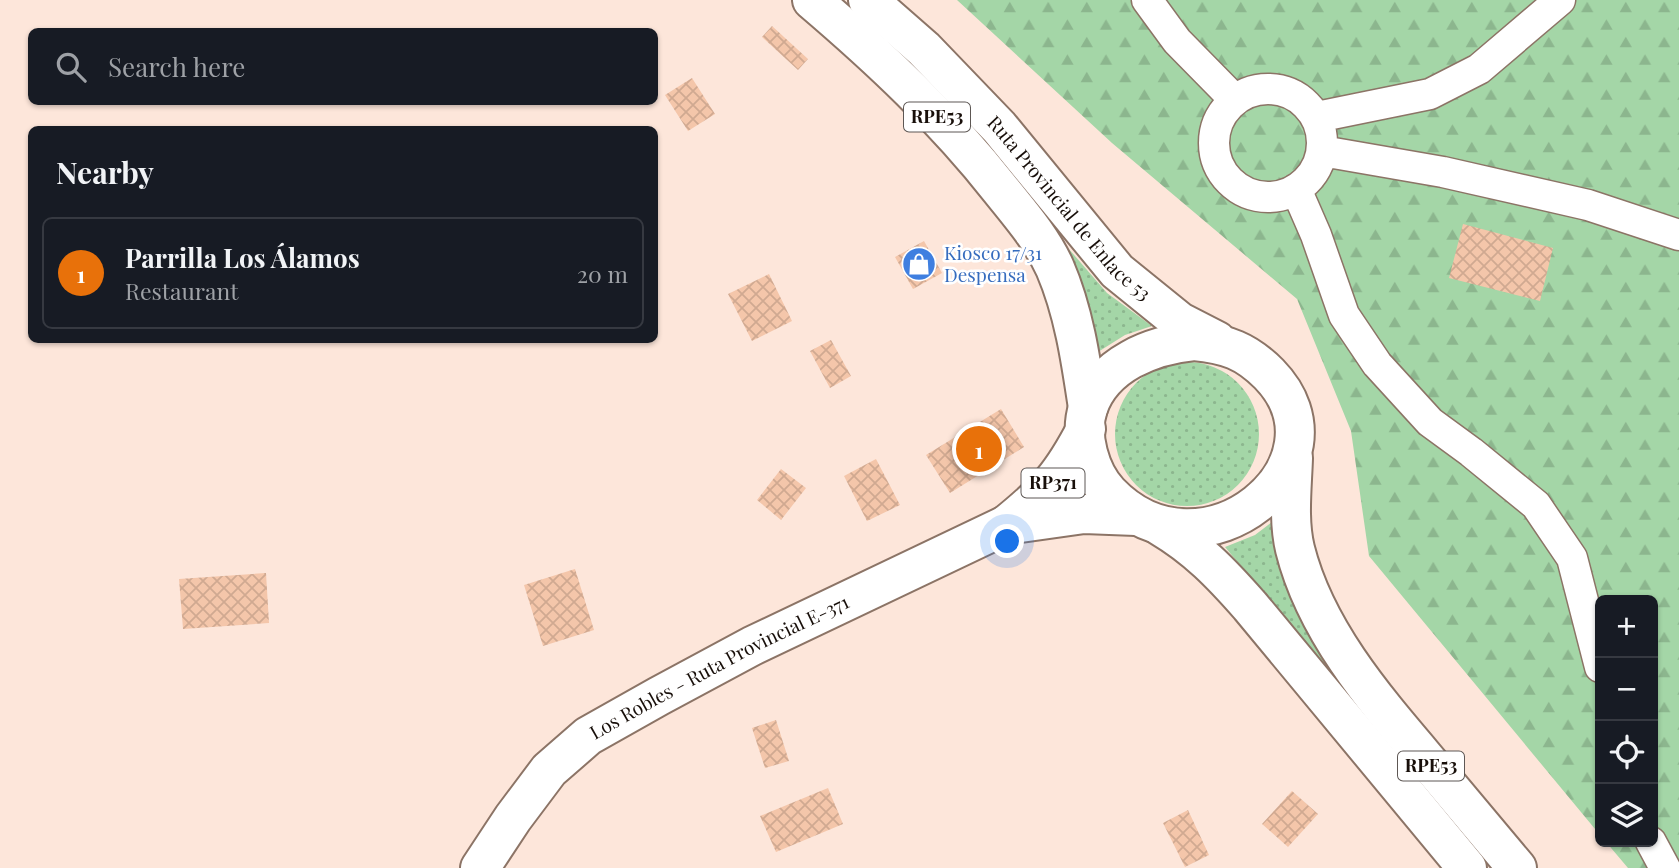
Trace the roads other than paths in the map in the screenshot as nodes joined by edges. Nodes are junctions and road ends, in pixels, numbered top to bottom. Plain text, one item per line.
1 (812, 0) edge
2 (868, 0) edge
3 (1147, 0) edge
4 (1560, 0) edge
5 (1234, 99) junction
6 (1317, 117) junction
7 (1322, 151) junction
8 (1296, 190) junction
9 (1679, 234) edge
10 (1222, 344) junction
11 (1087, 418) junction
12 (1293, 452) junction
13 (1146, 520) junction
14 (1006, 525) junction
15 (1598, 658) edge
16 (1654, 847) edge
17 (480, 868) edge
18 (1467, 868) edge
19 (1517, 868) edge
20 (1665, 868) edge

1 - 11 main road, Ruta Provincial de Enlace 53 / RPE53
2 - 10 main road, Ruta Provincial de Enlace 53 / RPE53
3 - 5 street
4 - 6 street
5 - 6 street
5 - 8 street
6 - 7 street
7 - 8 street
7 - 9 street
8 - 15 street
10 - 11 main road, RPE53
10 - 12 main road, RPE53
11 - 13 main road, RPE53
11 - 14 main road, RP371
12 - 13 main road, RPE53
12 - 19 main road, RPE53
13 - 14 main road, RP371
13 - 18 main road, RPE53
14 - 17 main road, Los Robles - Ruta Provincial E-371 / RP371
16 - 20 street

